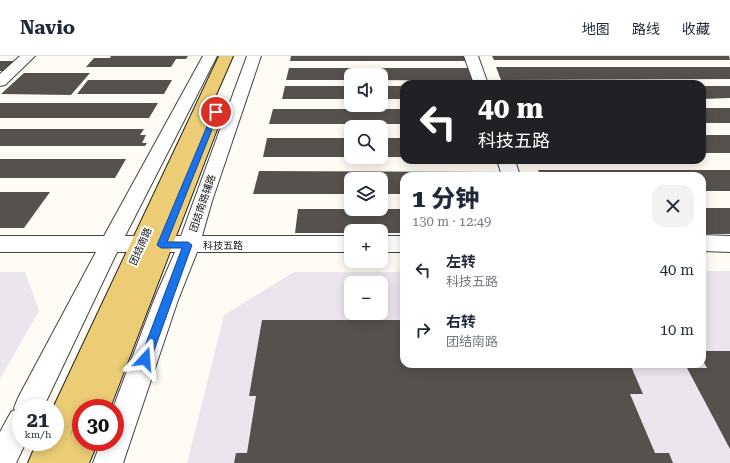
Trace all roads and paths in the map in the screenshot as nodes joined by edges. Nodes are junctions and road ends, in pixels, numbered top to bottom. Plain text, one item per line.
1 (28, 56) edge
2 (210, 56) edge
3 (226, 56) edge
4 (239, 56) edge
5 (254, 56) edge
6 (472, 56) edge
7 (480, 80) edge
8 (0, 82) edge
9 (706, 243) edge
10 (0, 244) edge
11 (344, 244) edge
12 (388, 244) edge
13 (400, 244) edge
14 (730, 244) edge
15 (110, 245) junction
16 (141, 245) junction
17 (161, 245) junction
18 (188, 245) junction
19 (33, 399) edge
20 (100, 399) edge
21 (64, 416) edge
22 (12, 440) edge
23 (49, 451) edge
24 (79, 451) edge
25 (0, 463) edge
26 (43, 463) edge
27 (74, 463) edge
28 (108, 463) edge

1 - 8 street
2 - 15 street
3 - 16 main road, 团结南路
4 - 17 main road, 团结南路
5 - 18 street, 团结南路辅路
6 - 7 street
9 - 14 street
10 - 15 street, 科技五路
11 - 18 street, 科技五路
12 - 13 street
15 - 16 street, 科技五路
15 - 19 street
16 - 17 street, 科技五路
16 - 21 main road, 团结南路
17 - 18 street, 科技五路
17 - 20 main road, 团结南路
18 - 28 street, 团结南路辅路
22 - 25 street
23 - 26 main road
24 - 27 main road

